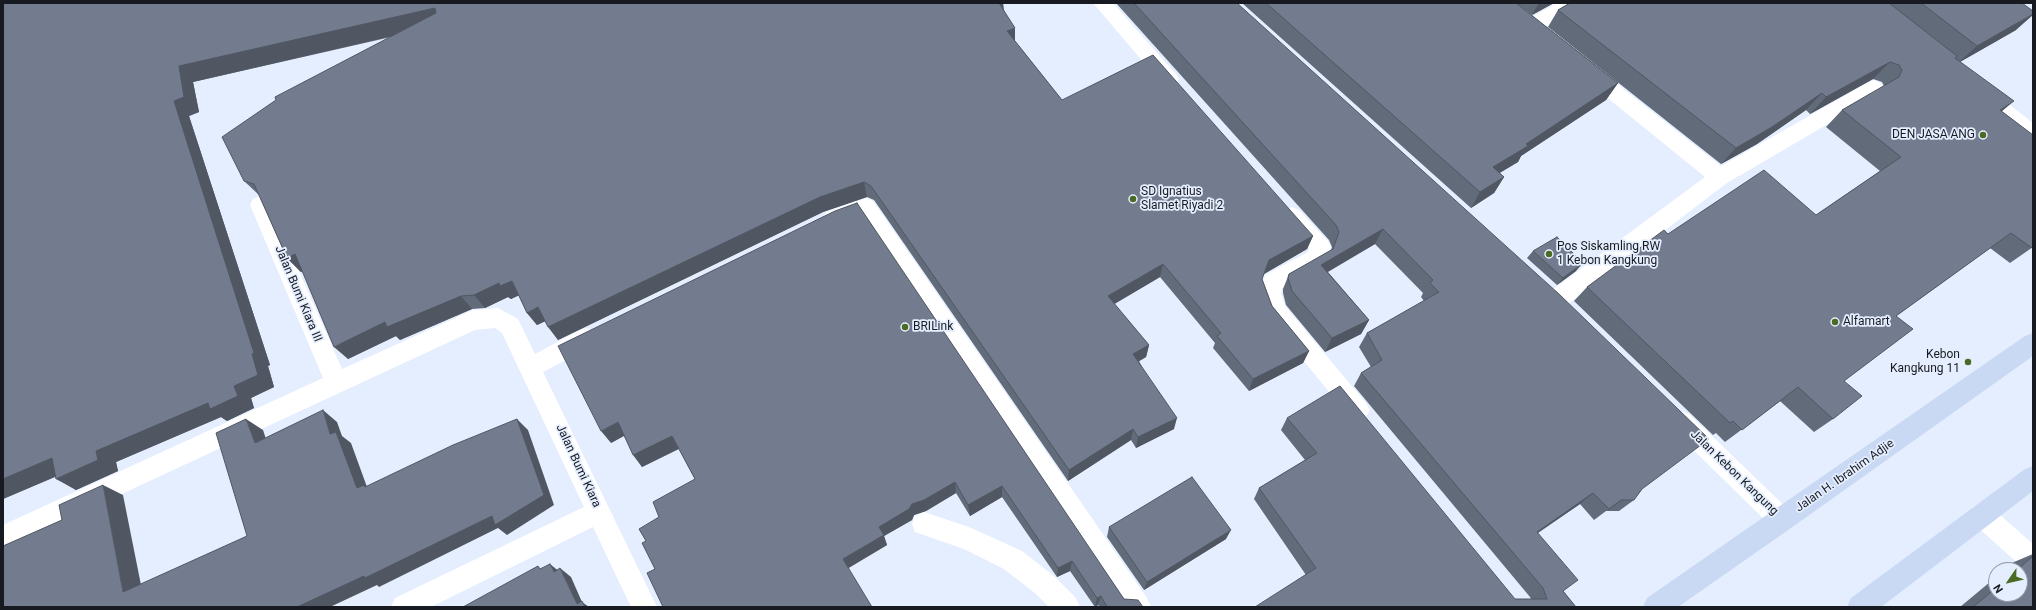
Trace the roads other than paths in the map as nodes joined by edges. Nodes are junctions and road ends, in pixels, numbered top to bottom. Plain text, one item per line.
1 (1102, 3) edge
2 (1572, 3) edge
3 (1549, 40) edge
4 (1574, 60) edge
5 (1965, 81) edge
6 (1874, 88) edge
7 (1182, 92) edge
8 (2033, 134) edge
9 (1720, 177) junction
10 (1277, 199) edge
11 (260, 205) edge
12 (817, 226) edge
13 (1573, 316) edge
14 (605, 329) edge
15 (2033, 343) edge
16 (531, 367) junction
17 (337, 382) junction
18 (1664, 405) edge
19 (1372, 428) edge
20 (2033, 477) edge
21 (599, 512) junction
22 (1982, 515) junction
23 (1782, 520) junction
24 (924, 524) dead end
25 (3, 537) edge
26 (2033, 560) edge
27 (404, 607) edge
28 (644, 607) edge
29 (1067, 607) edge
30 (1138, 607) edge
31 (1656, 607) edge
32 (1860, 607) edge

1 - 7 street
2 - 3 street
4 - 9 street
5 - 8 street
6 - 9 street
9 - 13 street
10 - 19 street
11 - 17 street, Jalan Bumi Kiara III
12 - 30 street
14 - 16 street
15 - 23 main road, Jalan H. Ibrahim Adjie
16 - 17 street, Jalan Bumi Kiara
16 - 21 street, Jalan Bumi Kiara
17 - 25 street
18 - 23 street, Jalan Kebon Kangung
20 - 22 main road
21 - 27 street
21 - 28 street, Jalan Bumi Kiara
22 - 26 street
22 - 32 main road
23 - 31 main road, Jalan H. Ibrahim Adjie
24 - 29 street

